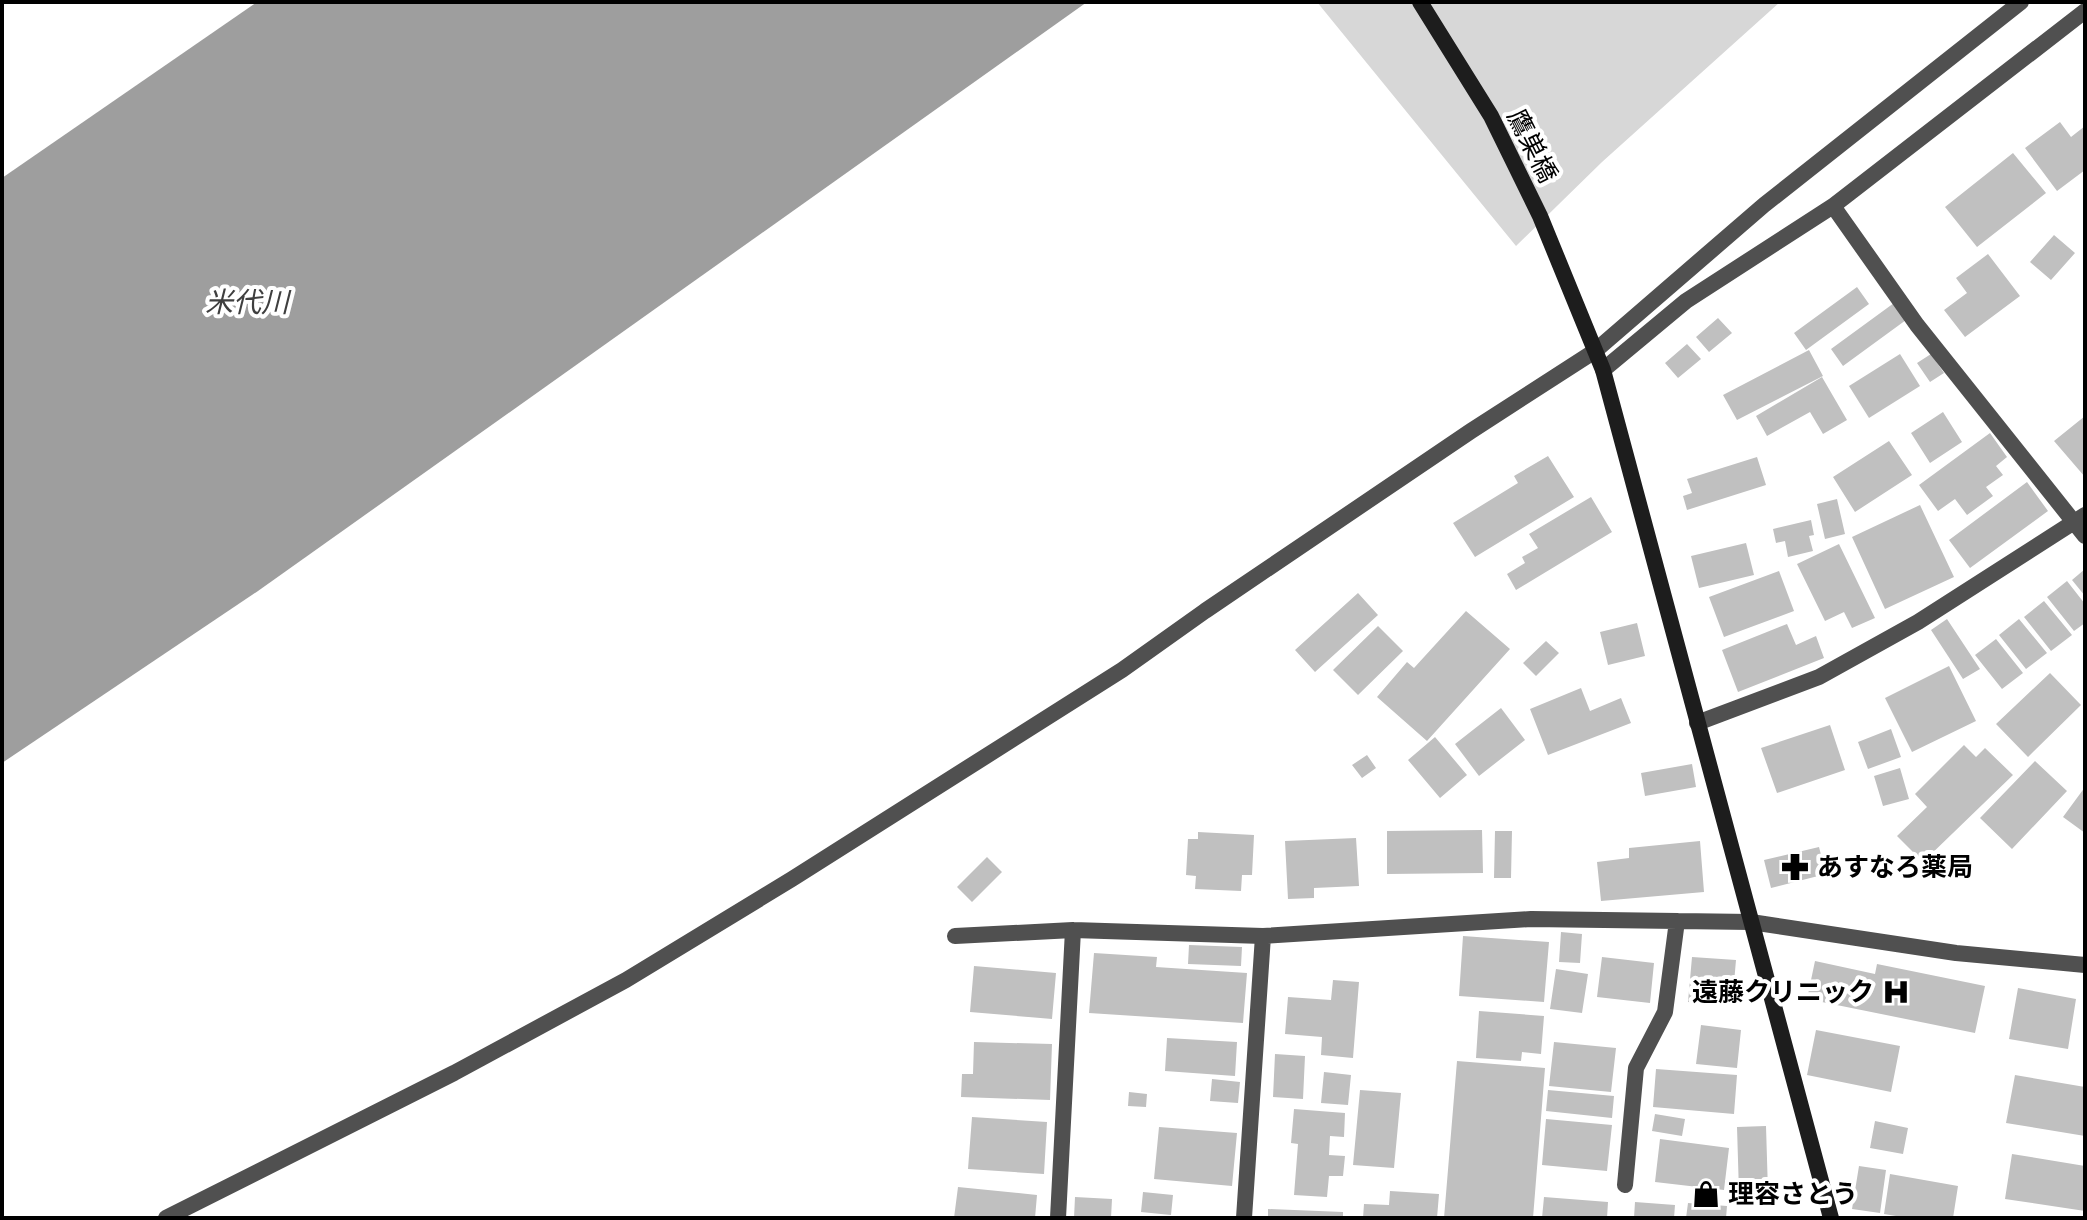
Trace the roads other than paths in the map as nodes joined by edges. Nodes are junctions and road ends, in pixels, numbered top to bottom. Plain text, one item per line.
1 (1420, 2) edge
2 (2021, 2) edge
3 (2085, 11) edge
4 (1833, 206) junction
5 (1595, 351) junction
6 (1603, 370) junction
7 (2082, 524) edge
8 (1697, 723) junction
9 (1677, 921) junction
10 (1751, 922) junction
11 (1073, 930) junction
12 (955, 936) dead end
13 (1263, 936) junction
14 (2085, 965) edge
15 (1625, 1185) dead end
16 (166, 1218) edge
17 (1058, 1218) edge
18 (1244, 1218) edge
19 (1831, 1218) edge

1 - 5 street, 鷹巣橋
2 - 5 street
3 - 4 street
4 - 6 street
4 - 7 street
5 - 6 street, 鷹巣橋
5 - 16 street
6 - 8 street, 鷹巣橋
7 - 8 street
8 - 10 street, 鷹巣橋
9 - 10 street
9 - 13 street
9 - 15 street
10 - 14 street
10 - 19 street, 鷹巣橋
11 - 12 street
11 - 13 street
11 - 17 street
13 - 18 street

